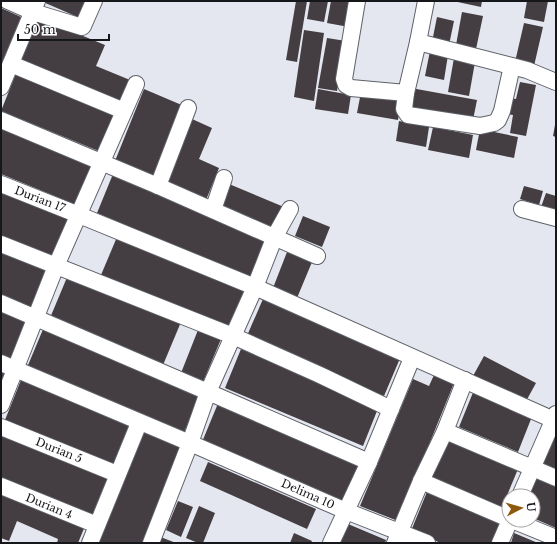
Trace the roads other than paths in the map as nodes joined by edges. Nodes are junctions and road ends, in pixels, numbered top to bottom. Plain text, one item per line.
1 (8, 1) edge
2 (94, 1) edge
3 (357, 1) edge
4 (426, 1) edge
5 (35, 6) edge
6 (418, 42) junction
7 (11, 64) junction
8 (512, 66) junction
9 (556, 82) edge
10 (136, 84) dead end
11 (1, 87) edge
12 (406, 93) junction
13 (188, 108) dead end
14 (124, 111) junction
15 (1, 120) edge
16 (101, 163) junction
17 (224, 178) dead end
18 (1, 184) edge
19 (158, 186) junction
20 (522, 208) dead end
21 (290, 209) dead end
22 (213, 210) junction
23 (79, 215) junction
24 (556, 218) edge
25 (275, 236) junction
26 (1, 244) edge
27 (317, 256) dead end
28 (56, 266) junction
29 (255, 287) junction
30 (1, 303) edge
31 (36, 317) junction
32 (233, 336) junction
33 (412, 358) junction
34 (1, 363) edge
35 (16, 370) junction
36 (465, 380) junction
37 (208, 392) junction
38 (1, 405) edge
39 (391, 409) junction
40 (555, 418) edge
41 (139, 422) junction
42 (1, 427) edge
43 (445, 431) junction
44 (190, 443) junction
45 (369, 462) junction
46 (533, 468) junction
47 (118, 474) junction
48 (556, 478) edge
49 (421, 481) junction
50 (1, 486) edge
51 (524, 488) edge
52 (346, 511) junction
53 (501, 516) edge
54 (98, 525) junction
55 (507, 528) edge
56 (530, 528) edge
57 (398, 538) edge
58 (556, 538) edge
59 (90, 543) edge
60 (151, 543) edge
61 (331, 543) edge
62 (427, 543) edge
63 (500, 543) edge

1 - 5 street
2 - 5 street
3 - 12 street
4 - 6 street
5 - 7 street
6 - 8 street
6 - 12 street
7 - 11 street
7 - 14 street
8 - 9 street
8 - 12 street
10 - 14 street
13 - 19 street
14 - 16 street
15 - 16 street
16 - 19 street
16 - 23 street
17 - 22 street
18 - 23 street, Durian 17
19 - 22 street
20 - 24 street
21 - 25 street
22 - 25 street
23 - 28 street
23 - 29 street, Durian 17
25 - 27 street
25 - 29 street
26 - 28 street
28 - 31 street
28 - 32 street
29 - 32 street
29 - 33 street, Durian 17
30 - 31 street
31 - 35 street
31 - 37 street
32 - 37 street
32 - 39 street
33 - 36 street, Durian 17
33 - 39 street
34 - 35 street, Delima 10
35 - 38 street
35 - 41 street, Delima 10
36 - 40 street, Durian 17
36 - 43 street
37 - 44 street
37 - 45 street
39 - 45 street
40 - 46 street
41 - 44 street, Delima 10
41 - 47 street
42 - 47 street, Durian 5
43 - 46 street
43 - 49 street
44 - 52 street, Delima 10
44 - 60 street
45 - 52 street
46 - 48 street
46 - 51 street
47 - 54 street
49 - 53 street
49 - 57 street
50 - 54 street, Durian 4
52 - 57 street, Delima 10
52 - 61 street
54 - 59 street
55 - 63 street
56 - 58 street
57 - 62 street, Delima 10

